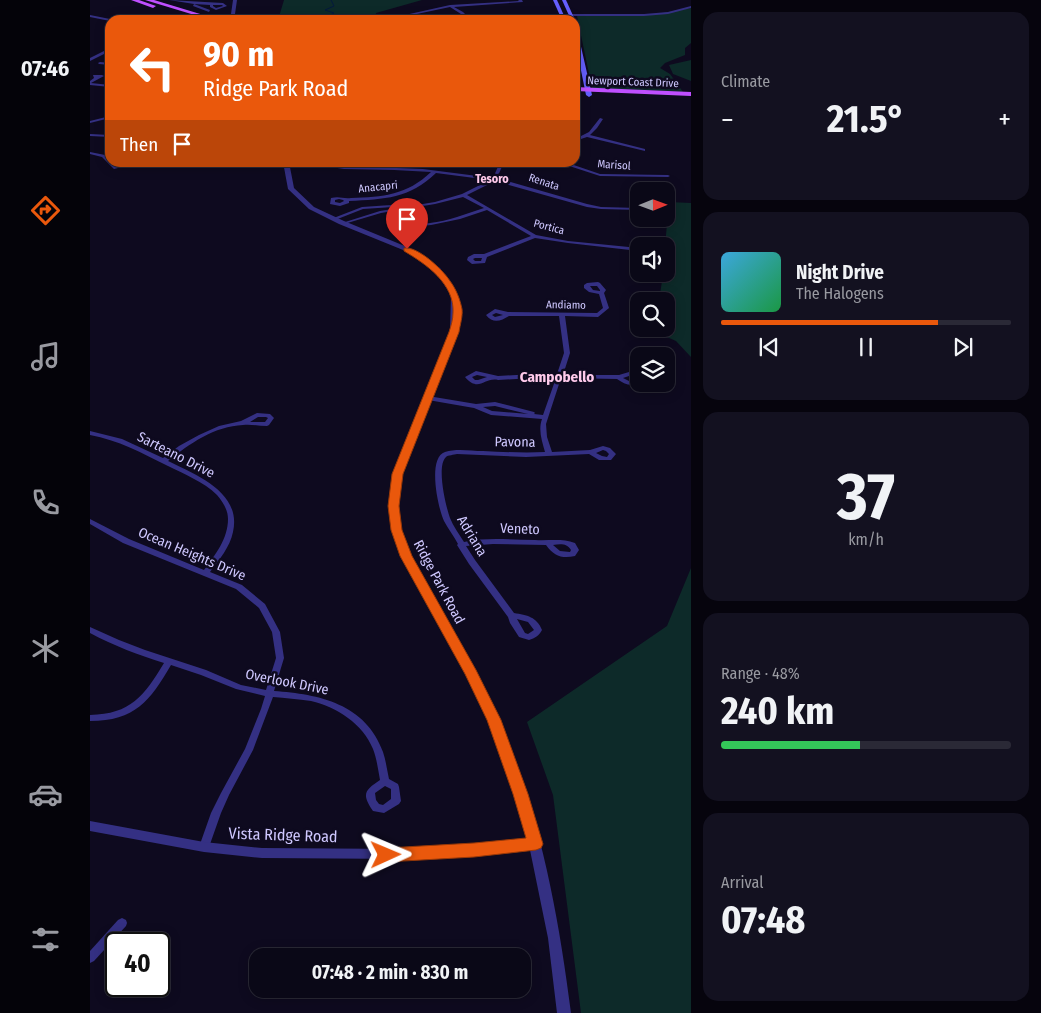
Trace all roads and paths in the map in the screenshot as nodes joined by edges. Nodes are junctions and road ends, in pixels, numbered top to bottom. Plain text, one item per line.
1 (134, 0) edge
2 (148, 0) edge
3 (174, 0) edge
4 (235, 0) edge
5 (449, 0) edge
6 (555, 0) edge
7 (564, 0) edge
8 (520, 1) edge
9 (212, 4) junction
10 (450, 6) junction
11 (691, 6) edge
12 (216, 9) junction
13 (209, 11) junction
14 (185, 15) edge
15 (194, 15) edge
16 (203, 15) edge
17 (234, 15) edge
18 (407, 15) edge
19 (463, 15) edge
20 (562, 15) edge
21 (571, 15) edge
22 (90, 16) edge
23 (580, 16) edge
24 (105, 19) edge
25 (105, 52) edge
26 (580, 53) edge
27 (90, 60) edge
28 (100, 63) dead end
29 (105, 64) edge
30 (96, 78) dead end
31 (90, 83) edge
32 (105, 85) edge
33 (580, 92) edge
34 (588, 92) junction
35 (691, 94) edge
36 (691, 98) edge
37 (105, 118) edge
38 (601, 119) dead end
39 (90, 122) edge
40 (90, 135) edge
41 (105, 136) edge
42 (588, 136) junction
43 (580, 138) edge
44 (643, 150) dead end
45 (90, 153) edge
46 (105, 158) edge
47 (286, 167) edge
48 (340, 167) edge
49 (358, 167) edge
50 (396, 167) edge
51 (500, 167) edge
52 (576, 167) edge
53 (434, 172) junction
54 (668, 176) dead end
55 (495, 179) junction
56 (464, 195) junction
57 (347, 200) dead end
58 (409, 206) junction
59 (362, 208) junction
60 (486, 209) junction
61 (630, 209) edge
62 (371, 214) junction
63 (333, 219) junction
64 (344, 223) junction
65 (420, 225) dead end
66 (535, 236) junction
67 (630, 249) edge
68 (485, 256) dead end
69 (601, 293) dead end
70 (508, 314) dead end
71 (562, 315) junction
72 (560, 376) junction
73 (490, 378) dead end
74 (630, 383) edge
75 (428, 398) junction
76 (545, 417) junction
77 (243, 423) dead end
78 (90, 433) edge
79 (591, 452) dead end
80 (549, 454) junction
81 (441, 458) joint
82 (162, 461) junction
83 (90, 522) edge
84 (548, 543) dead end
85 (461, 545) junction
86 (206, 573) junction
87 (512, 616) dead end
88 (90, 630) edge
89 (169, 662) junction
90 (269, 694) junction
91 (90, 718) edge
92 (384, 781) dead end
93 (90, 826) edge
94 (536, 844) junction
95 (204, 847) junction
96 (122, 923) dead end
97 (90, 958) edge
98 (564, 1013) edge

1 - 14 main road
2 - 15 main road
3 - 9 street
3 - 13 street
4 - 17 street
5 - 10 street
6 - 20 main road
7 - 21 main road
8 - 10 street
9 - 12 street
9 - 12 street
10 - 18 street
10 - 19 street
11 - 23 street
12 - 13 street
13 - 16 street
22 - 24 street
25 - 27 street
26 - 34 main road
28 - 29 street
30 - 31 street
31 - 32 street
33 - 34 main road, Newport Coast Drive
34 - 35 main road, Newport Coast Drive
34 - 36 main road, Newport Coast Drive
37 - 39 street
38 - 42 street
40 - 41 street
42 - 43 street
42 - 44 street
45 - 46 street
47 - 63 street, Ridge Park Road
48 - 49 street, Renata
50 - 53 street, Renata
51 - 55 street
52 - 54 street, Marisol
53 - 55 street, Renata
53 - 57 street, Anacapri
55 - 56 street
55 - 61 street, Renata
56 - 58 street
56 - 60 street, Portica
58 - 59 street
58 - 62 street
59 - 62 street
59 - 63 street
60 - 65 street
60 - 66 street, Portica
62 - 64 street
63 - 64 street, Ridge Park Road
64 - 75 street, Ridge Park Road
66 - 67 street, Portica
66 - 68 street
69 - 71 street, Andiamo
70 - 71 street, Andiamo
71 - 72 street
72 - 73 street
72 - 74 street
72 - 76 street
75 - 76 street
75 - 94 street, Ridge Park Road
76 - 80 street
77 - 82 street
78 - 82 street, Sarteano Drive
79 - 80 street, Pavona
80 - 81 street, Pavona
81 - 85 street, Adriana
82 - 86 street, Sarteano Drive
83 - 86 street, Ocean Heights Drive
84 - 85 street, Veneto
85 - 87 street, Adriana
86 - 90 street, Ocean Heights Drive
88 - 89 street, Overlook Drive
89 - 90 street, Overlook Drive
89 - 91 street
90 - 92 street, Overlook Drive
90 - 95 street, Ocean Heights Drive
93 - 95 street, Vista Ridge Road
94 - 95 street, Vista Ridge Road
94 - 98 street, Ridge Park Road
96 - 97 street

